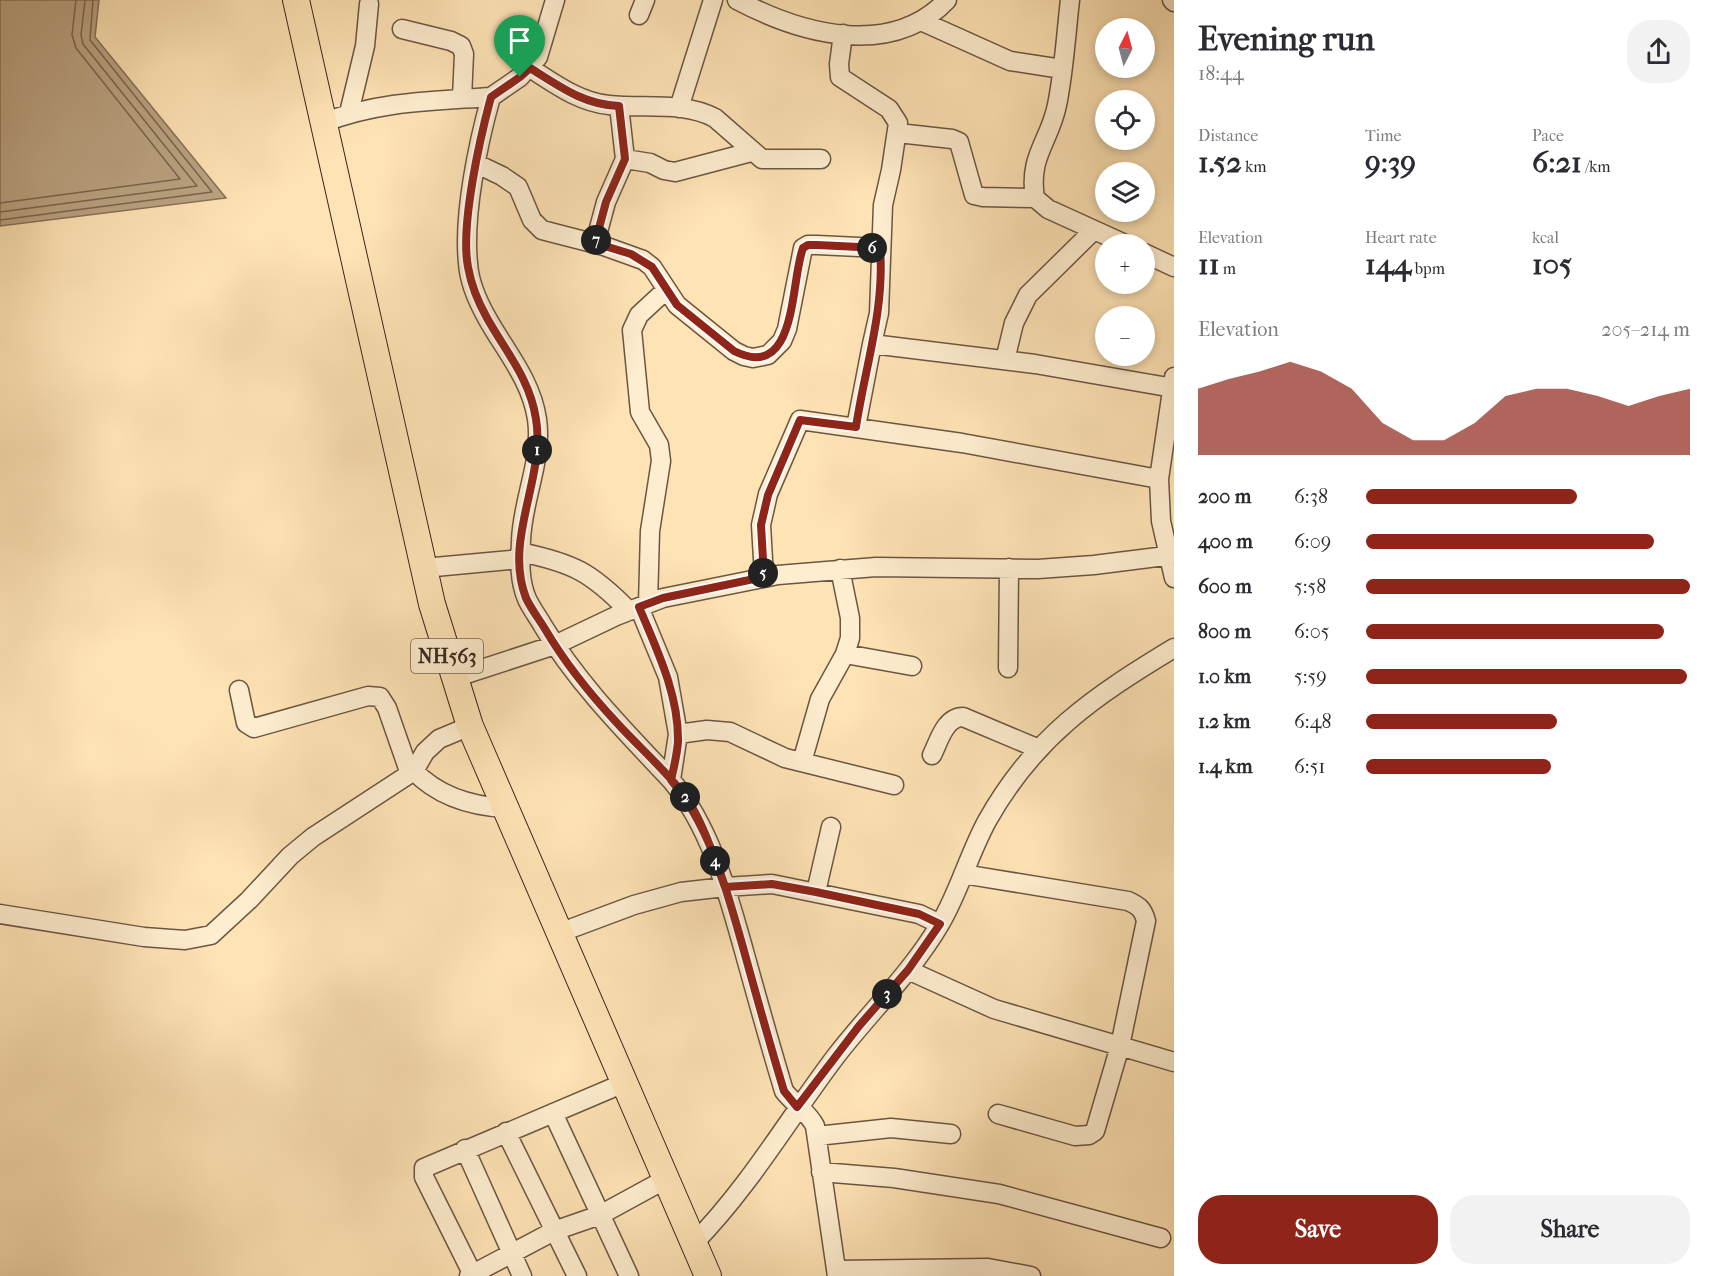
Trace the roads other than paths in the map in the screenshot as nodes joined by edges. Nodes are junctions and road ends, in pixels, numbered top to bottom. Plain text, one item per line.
1 (296, 0) edge
2 (555, 0) edge
3 (713, 0) edge
4 (737, 0) edge
5 (946, 0) edge
6 (1070, 0) edge
7 (369, 4) dead end
8 (921, 21) junction
9 (402, 29) dead end
10 (843, 34) junction
11 (530, 68) junction
12 (1062, 69) junction
13 (491, 97) junction
14 (462, 98) junction
15 (619, 106) junction
16 (679, 108) junction
17 (349, 113) junction
18 (323, 123) junction
19 (898, 133) junction
20 (751, 152) junction
21 (625, 159) junction
22 (821, 159) dead end
23 (477, 164) junction
24 (1035, 198) junction
25 (1094, 230) junction
26 (1103, 234) edge
27 (595, 243) junction
28 (880, 248) junction
29 (1155, 258) edge
30 (1174, 267) edge
31 (666, 290) junction
32 (872, 344) junction
33 (1005, 360) junction
34 (1173, 383) edge
35 (856, 427) junction
36 (1159, 479) junction
37 (520, 555) junction
38 (1171, 555) edge
39 (424, 568) junction
40 (1009, 568) junction
41 (840, 569) junction
42 (764, 577) junction
43 (1174, 578) edge
44 (638, 607) junction
45 (555, 645) junction
46 (1174, 648) edge
47 (845, 654) junction
48 (912, 666) dead end
49 (1008, 668) dead end
50 (454, 678) junction
51 (239, 690) dead end
52 (470, 726) junction
53 (678, 734) junction
54 (1039, 748) junction
55 (932, 755) dead end
56 (802, 762) junction
57 (412, 772) junction
58 (671, 780) junction
59 (894, 785) dead end
60 (505, 808) junction
61 (831, 827) dead end
62 (963, 874) junction
63 (725, 887) junction
64 (816, 892) junction
65 (0, 914) edge
66 (940, 924) junction
67 (559, 933) junction
68 (908, 970) junction
69 (1120, 1046) junction
70 (1174, 1062) edge
71 (624, 1083) junction
72 (797, 1107) junction
73 (553, 1113) junction
74 (998, 1114) dead end
75 (506, 1132) junction
76 (951, 1134) dead end
77 (816, 1136) junction
78 (465, 1149) junction
79 (821, 1172) junction
80 (666, 1179) junction
81 (600, 1215) junction
82 (554, 1231) junction
83 (1161, 1238) dead end
84 (693, 1243) junction
85 (512, 1254) junction
86 (836, 1273) edge
87 (471, 1275) edge
88 (522, 1276) edge
89 (577, 1276) edge
90 (629, 1276) edge
91 (708, 1276) edge
92 (1032, 1276) edge

1 - 18 highway, NH563
2 - 11 street
3 - 16 street
4 - 10 street
5 - 8 street
6 - 12 street
7 - 17 street
8 - 10 street
8 - 12 street
9 - 14 street
10 - 19 street
11 - 13 street
11 - 15 street
12 - 24 street
13 - 14 street
13 - 23 street
14 - 17 street
15 - 16 street
15 - 21 street
16 - 20 street
17 - 18 street
18 - 39 highway, NH563
19 - 24 street
19 - 28 street
20 - 21 street
20 - 22 street
21 - 27 street
23 - 27 street
23 - 37 street
24 - 25 street
25 - 26 street
25 - 33 street
27 - 31 street
28 - 31 street
28 - 32 street
29 - 30 street
31 - 44 street
32 - 33 street
32 - 35 street
33 - 34 street
34 - 36 street
35 - 36 street
35 - 42 street
36 - 38 street
37 - 39 street
37 - 44 street
37 - 45 street
38 - 40 street
38 - 43 street
39 - 50 highway, NH563
40 - 41 street
40 - 49 street
41 - 42 street
41 - 47 street
42 - 44 street
44 - 45 street
44 - 53 street
45 - 50 street
45 - 58 street
46 - 54 street
47 - 48 street
47 - 56 street
50 - 52 highway, NH563
51 - 57 street
52 - 57 street
52 - 60 highway, NH563
53 - 56 street
53 - 58 street
54 - 55 street
54 - 62 street
56 - 59 street
57 - 60 street
57 - 65 street
58 - 63 street
60 - 67 highway, NH563
61 - 64 street
62 - 66 street
62 - 69 street
63 - 64 street
63 - 67 street
63 - 72 street
64 - 66 street
66 - 68 street
67 - 71 highway, NH563
68 - 69 street
68 - 72 street
69 - 70 street
69 - 74 street
71 - 73 street
71 - 80 highway, NH563
72 - 77 street
72 - 84 street
73 - 75 street
73 - 81 street
75 - 78 street
75 - 82 street
76 - 77 street
77 - 79 street
78 - 85 street
78 - 87 street
79 - 83 street
79 - 86 street
80 - 81 street
80 - 84 highway, NH563
81 - 82 street
81 - 90 street
82 - 85 street
82 - 89 street
84 - 91 highway, NH563
85 - 87 street
85 - 88 street
86 - 92 street

